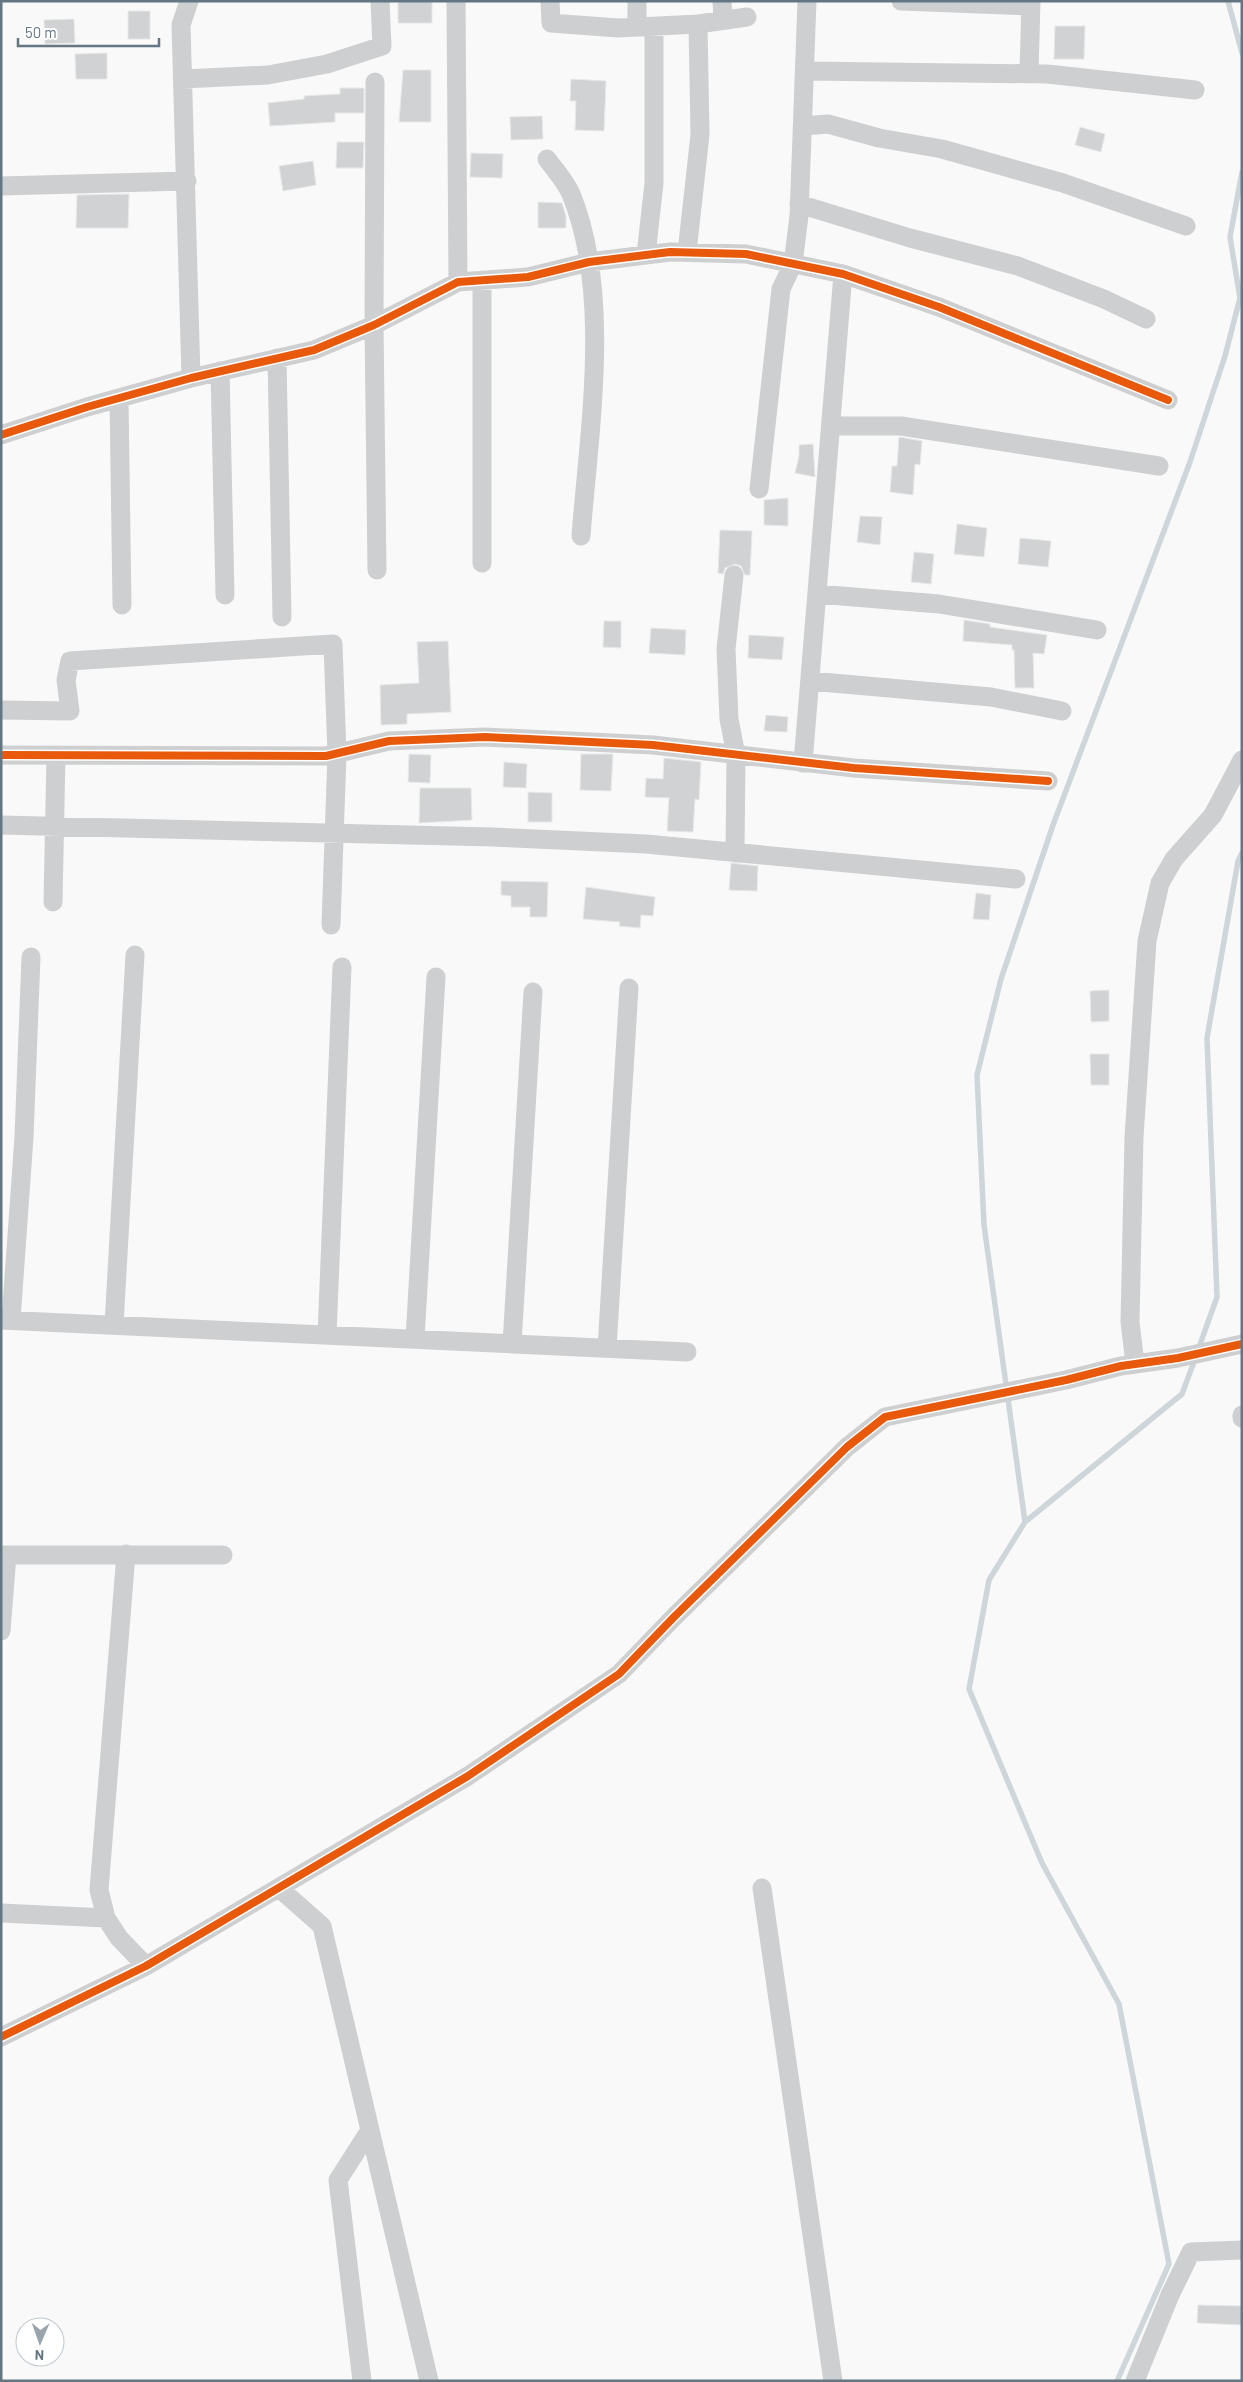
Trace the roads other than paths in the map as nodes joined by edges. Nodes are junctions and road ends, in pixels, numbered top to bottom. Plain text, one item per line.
1 (189, 1) edge
2 (380, 1) edge
3 (456, 1) edge
4 (550, 1) edge
5 (637, 1) edge
6 (722, 1) edge
7 (807, 1) edge
8 (901, 1) edge
9 (1031, 4) edge
10 (747, 17) dead end
11 (722, 20) junction
12 (698, 24) junction
13 (645, 27) junction
14 (805, 71) junction
15 (1029, 73) junction
16 (183, 79) junction
17 (375, 82) dead end
18 (1195, 90) dead end
19 (803, 126) junction
20 (547, 159) dead end
21 (187, 181) junction
22 (1, 186) edge
23 (799, 204) junction
24 (1186, 226) dead end
25 (687, 252) junction
26 (646, 255) junction
27 (589, 262) junction
28 (793, 264) junction
29 (843, 274) junction
30 (482, 280) junction
31 (458, 282) junction
32 (1146, 319) dead end
33 (374, 325) junction
34 (278, 358) junction
35 (220, 371) junction
36 (191, 378) junction
37 (119, 398) junction
38 (1168, 400) dead end
39 (831, 426) junction
40 (1, 434) edge
41 (1159, 466) dead end
42 (759, 489) dead end
43 (581, 536) dead end
44 (482, 563) dead end
45 (377, 570) dead end
46 (734, 575) dead end
47 (817, 594) junction
48 (225, 595) dead end
49 (122, 605) dead end
50 (282, 617) dead end
51 (1097, 630) dead end
52 (810, 681) junction
53 (1, 710) edge
54 (1062, 712) dead end
55 (337, 754) junction
56 (1, 755) edge
57 (56, 755) junction
58 (736, 755) junction
59 (1242, 760) edge
60 (804, 763) junction
61 (1048, 781) dead end
62 (1, 825) edge
63 (56, 825) junction
64 (334, 833) junction
65 (735, 853) junction
66 (1016, 878) dead end
67 (53, 902) dead end
68 (331, 925) dead end
69 (136, 955) dead end
70 (31, 958) dead end
71 (342, 967) dead end
72 (436, 977) dead end
73 (630, 988) dead end
74 (533, 992) dead end
75 (6, 1320) edge
76 (114, 1325) junction
77 (327, 1335) junction
78 (415, 1339) junction
79 (512, 1344) junction
80 (1242, 1344) edge
81 (607, 1348) junction
82 (687, 1352) dead end
83 (1135, 1364) junction
84 (126, 1554) junction
85 (4, 1555) edge
86 (223, 1555) dead end
87 (1, 1631) edge
88 (279, 1888) junction
89 (762, 1888) dead end
90 (1, 1913) edge
91 (106, 1918) junction
92 (146, 1966) junction
93 (1, 2037) edge
94 (370, 2130) junction
95 (1242, 2250) edge
96 (362, 2381) edge
97 (429, 2381) edge
98 (833, 2381) edge
99 (1136, 2381) edge

1 - 16 street
2 - 16 street
3 - 31 street
4 - 13 street
5 - 13 street
6 - 11 street
7 - 14 street
8 - 9 street
9 - 15 street
10 - 11 street
11 - 12 street
12 - 13 street
12 - 25 street
13 - 26 street
14 - 15 street
14 - 19 street
15 - 18 street
16 - 21 street
17 - 33 street
19 - 23 street
19 - 24 street
20 - 27 street
21 - 22 street
21 - 36 street
23 - 28 street
23 - 32 street
25 - 26 street
25 - 28 street
26 - 27 street
27 - 30 street
27 - 43 street
28 - 29 street
28 - 42 street
29 - 38 street
29 - 39 street
30 - 31 street
30 - 44 street
31 - 33 street
33 - 34 street
33 - 45 street
34 - 35 street
34 - 50 street
35 - 36 street
35 - 48 street
36 - 37 street
37 - 40 street
37 - 49 street
39 - 41 street
39 - 47 street
46 - 58 street
47 - 51 street
47 - 52 street
52 - 54 street
52 - 60 street
53 - 55 street
55 - 57 street
55 - 58 street
55 - 64 street
56 - 57 street
57 - 63 street
58 - 60 street
58 - 65 street
59 - 83 street
60 - 61 street
62 - 63 street
63 - 64 street
63 - 67 street
64 - 65 street
64 - 68 street
65 - 66 street
69 - 76 street
70 - 75 street
71 - 77 street
72 - 78 street
73 - 81 street
74 - 79 street
75 - 76 street
76 - 77 street
77 - 78 street
78 - 79 street
79 - 81 street
80 - 83 street
81 - 82 street
83 - 88 street
84 - 85 street
84 - 86 street
84 - 91 street
85 - 87 street
88 - 92 street
88 - 94 street
89 - 98 street
90 - 91 street
91 - 92 street
92 - 93 street
94 - 96 street
94 - 97 street
95 - 99 street

